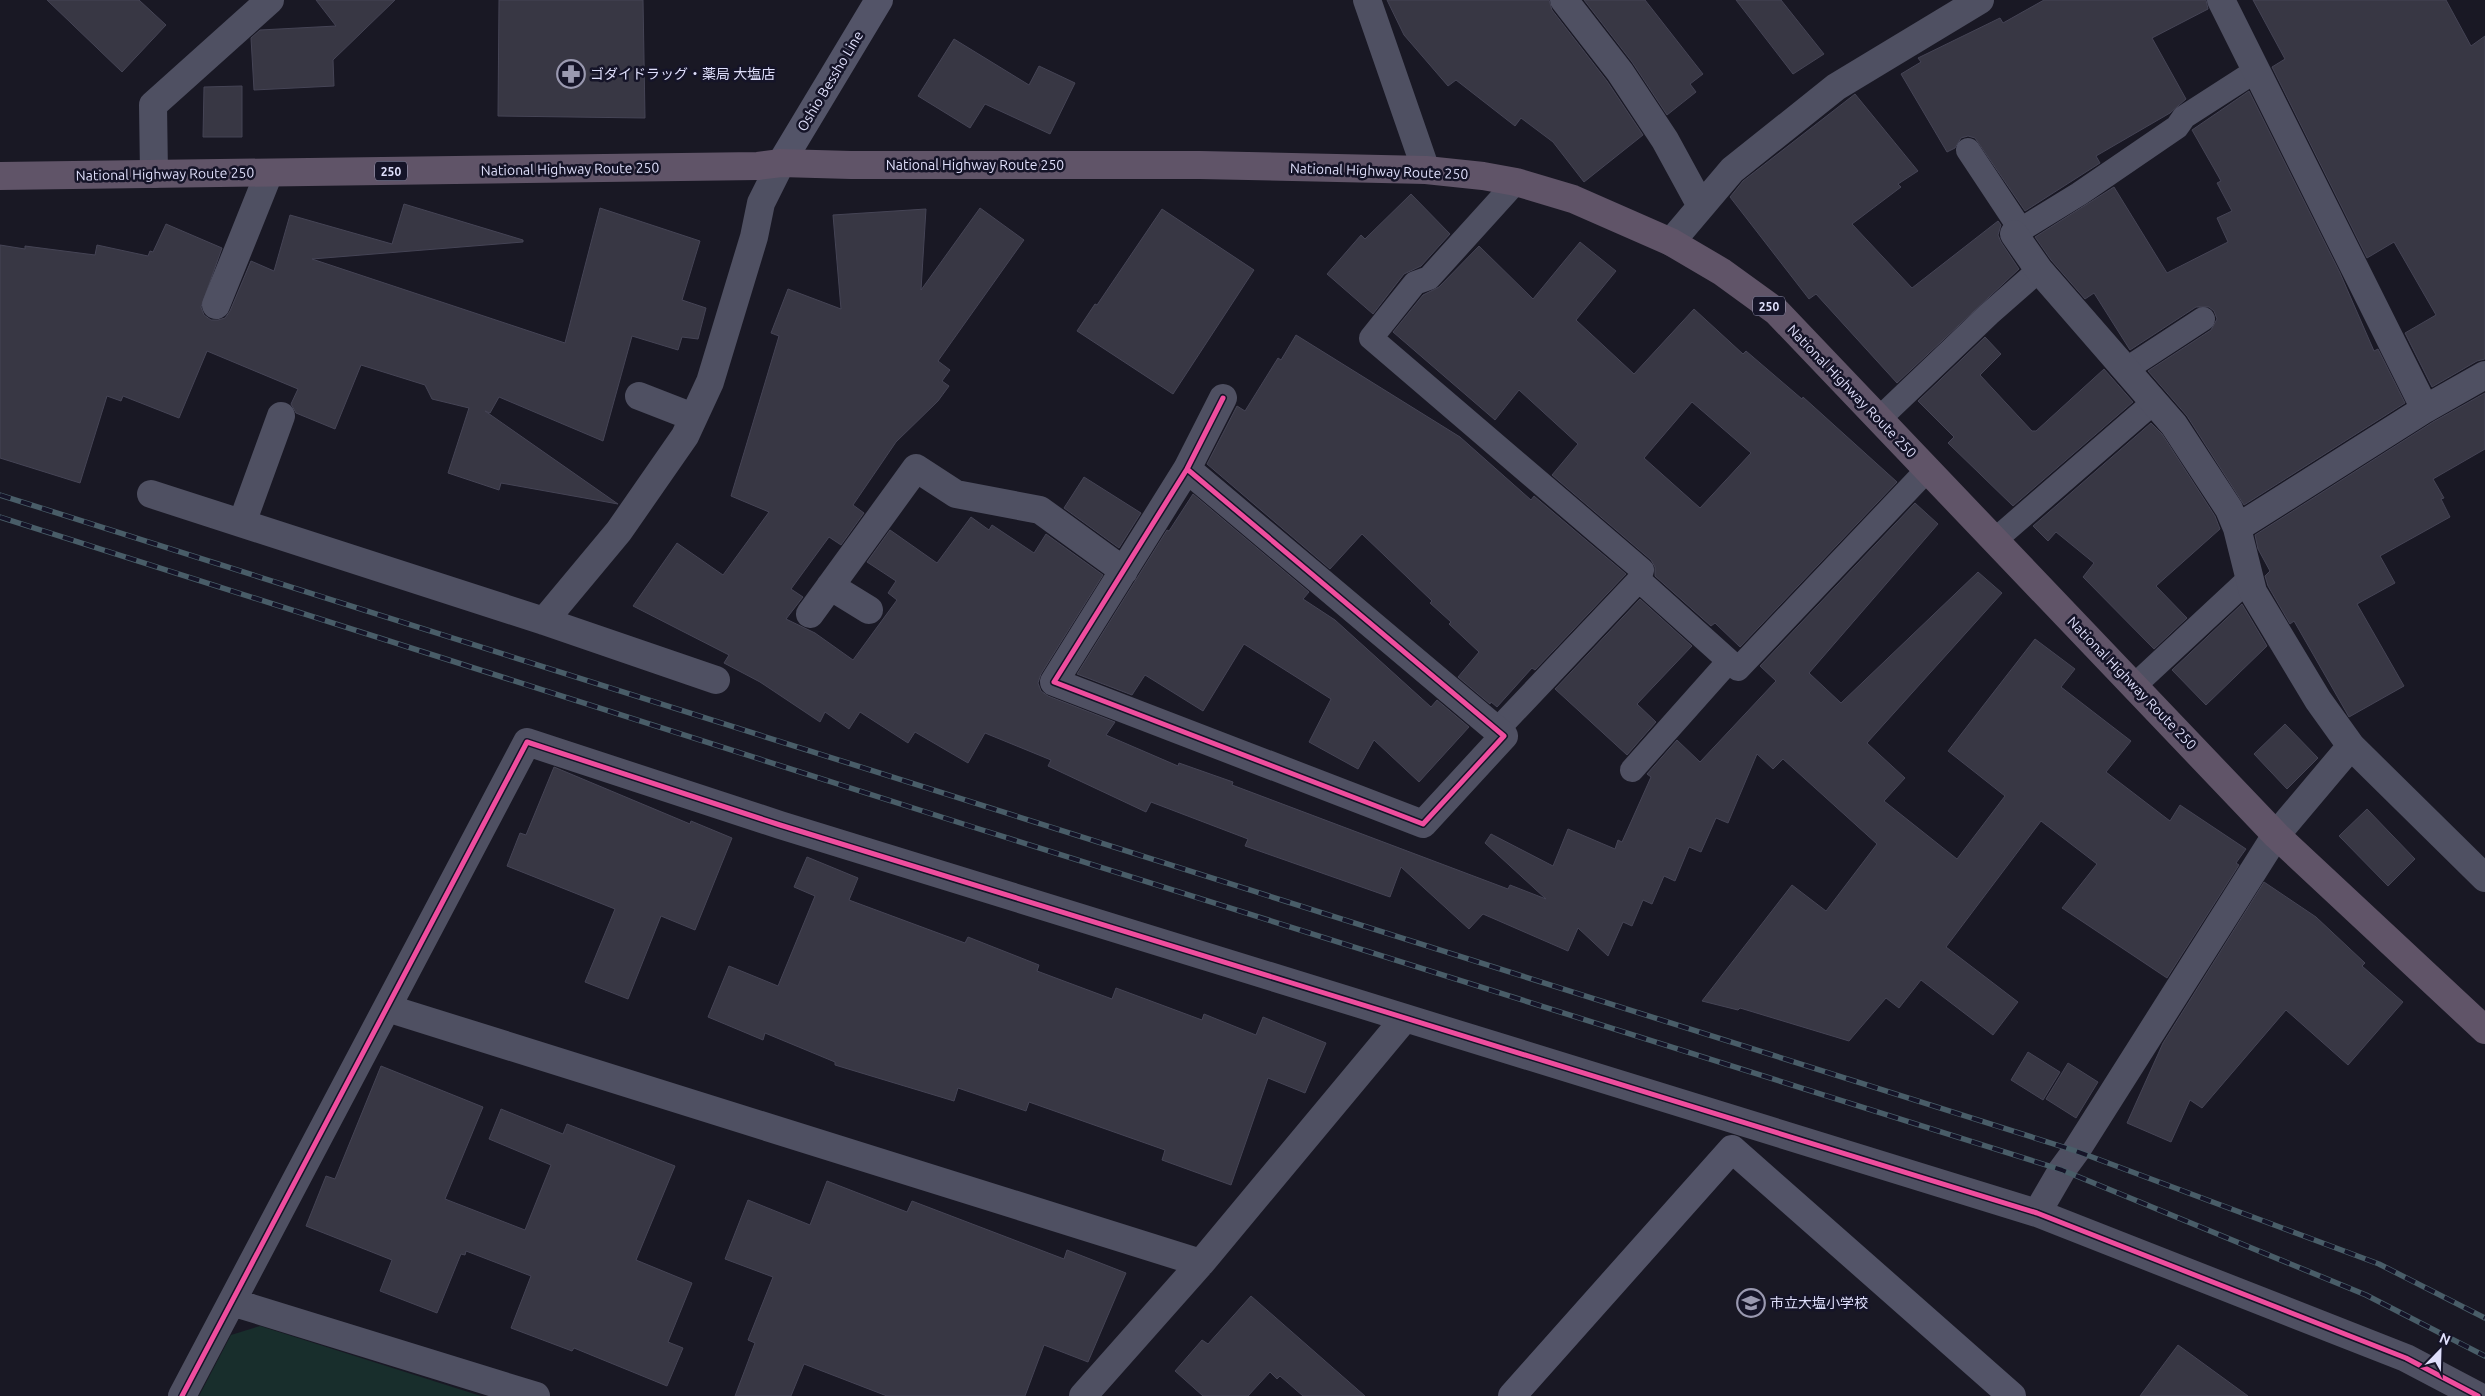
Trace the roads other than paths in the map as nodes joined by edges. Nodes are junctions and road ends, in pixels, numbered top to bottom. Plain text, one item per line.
1 (270, 0) edge
2 (880, 0) edge
3 (1367, 0) edge
4 (1564, 0) edge
5 (1980, 0) edge
6 (2221, 0) edge
7 (2257, 70) junction
8 (1968, 150) dead end
9 (781, 163) junction
10 (1426, 170) junction
11 (269, 173) junction
12 (154, 174) junction
13 (0, 176) edge
14 (1516, 182) junction
15 (1702, 206) junction
16 (2018, 232) junction
17 (1672, 242) junction
18 (2038, 270) junction
19 (216, 305) dead end
20 (2203, 319) dead end
21 (2125, 370) junction
22 (2485, 375) edge
23 (639, 396) dead end
24 (1223, 398) dead end
25 (2154, 402) junction
26 (2425, 409) junction
27 (281, 416) dead end
28 (694, 417) junction
29 (1879, 419) junction
30 (1187, 469) junction
31 (1928, 469) junction
32 (151, 494) dead end
33 (242, 522) junction
34 (2237, 528) junction
35 (1996, 540) junction
36 (1124, 571) junction
37 (2250, 578) junction
38 (1640, 580) junction
39 (830, 586) junction
40 (868, 610) dead end
41 (810, 614) dead end
42 (544, 621) junction
43 (1730, 661) junction
44 (716, 680) dead end
45 (2134, 686) junction
46 (1497, 730) junction
47 (2351, 746) junction
48 (1632, 770) dead end
49 (2276, 835) junction
50 (2485, 878) edge
51 (387, 1008) junction
52 (1405, 1018) junction
53 (2485, 1030) edge
54 (1752, 1125) junction
55 (1732, 1149) junction
56 (2037, 1214) junction
57 (1201, 1263) junction
58 (232, 1302) junction
59 (182, 1396) edge
60 (536, 1396) edge
61 (1083, 1396) edge
62 (1512, 1396) edge
63 (2012, 1396) edge
64 (2478, 1396) edge

1 - 12 street
2 - 9 street, Oshio Bessho Line
3 - 10 street
4 - 15 street
5 - 15 street
6 - 7 street
7 - 16 lane
7 - 26 street
8 - 16 lane
9 - 10 highway, National Highway Route 250 / 250
9 - 11 highway, National Highway Route 250 / 250
9 - 28 street
10 - 14 highway, National Highway Route 250 / 250
11 - 12 highway, National Highway Route 250 / 250
11 - 19 street
12 - 13 highway, National Highway Route 250 / 250
14 - 17 highway, National Highway Route 250 / 250
14 - 38 lane
15 - 17 street
16 - 18 street
17 - 29 highway, National Highway Route 250 / 250
18 - 21 street
18 - 29 lane
20 - 21 lane
21 - 25 street
22 - 26 street
23 - 28 street
24 - 30 street
25 - 34 street
25 - 35 lane
26 - 34 street
27 - 33 street
28 - 42 street
29 - 31 highway, National Highway Route 250 / 250
30 - 36 street
30 - 46 street
31 - 35 highway, National Highway Route 250 / 250
31 - 43 lane
32 - 33 street
33 - 42 street
34 - 37 street
35 - 45 highway, National Highway Route 250 / 250
36 - 39 street
36 - 46 street
37 - 45 lane
37 - 47 street
38 - 43 lane
38 - 46 lane
39 - 40 street
39 - 41 street
42 - 44 street
43 - 48 lane
45 - 49 highway, National Highway Route 250 / 250
47 - 49 street
47 - 50 street
49 - 53 highway, National Highway Route 250 / 250
49 - 56 street
51 - 52 street
51 - 57 street
51 - 58 street
52 - 54 street
52 - 57 street
54 - 55 street
54 - 56 street
55 - 62 street
55 - 63 street
56 - 64 street
57 - 61 street
58 - 59 street
58 - 60 street

